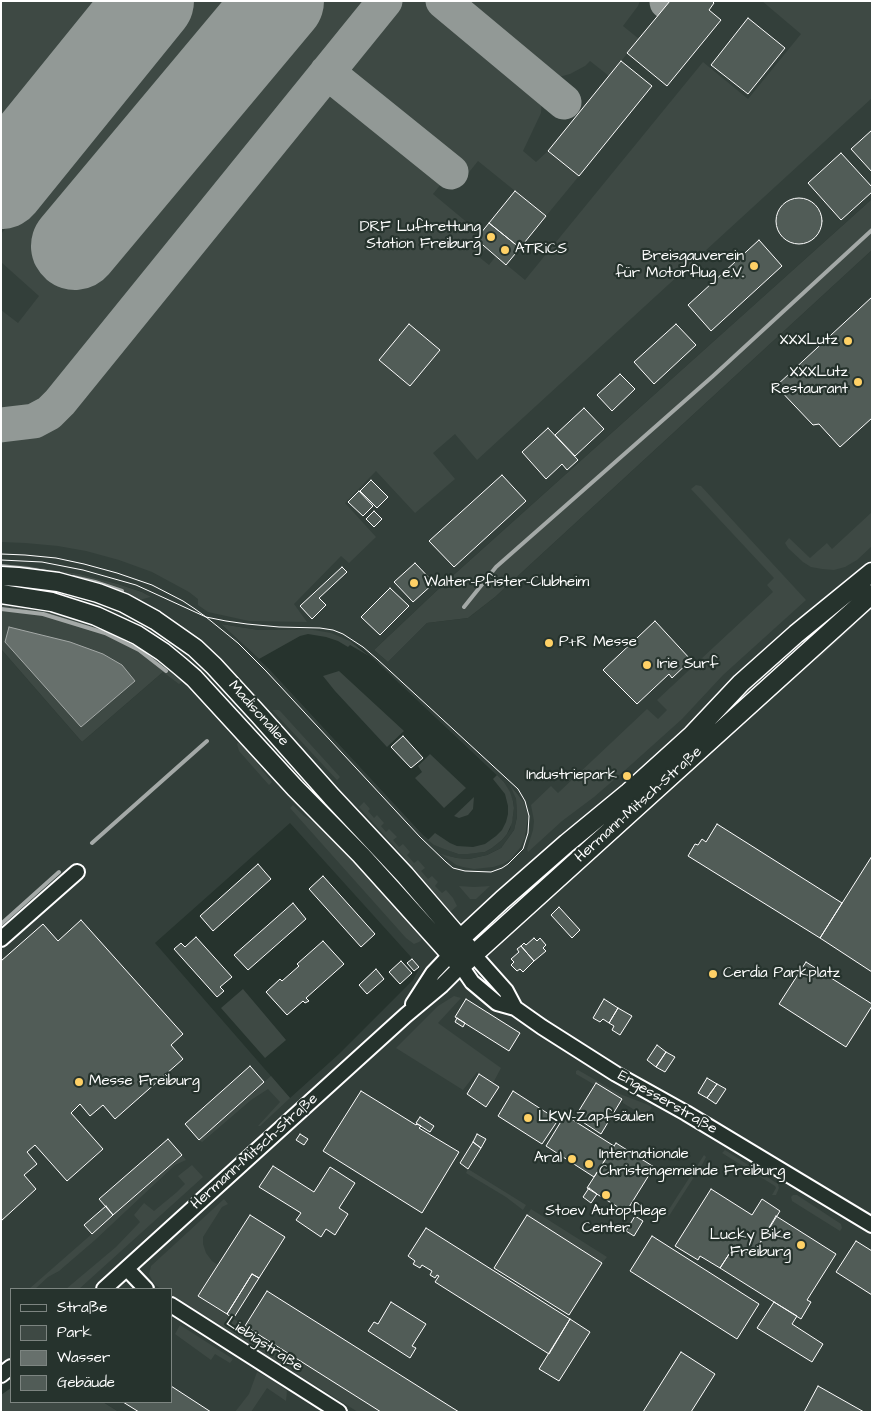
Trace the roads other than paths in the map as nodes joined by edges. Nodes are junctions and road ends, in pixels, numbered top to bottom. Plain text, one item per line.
1 (872, 572) edge
2 (1, 576) edge
3 (1, 594) edge
4 (872, 594) edge
5 (828, 608) junction
6 (840, 623) junction
7 (77, 872) dead end
8 (1, 939) edge
9 (460, 939) junction
10 (462, 958) junction
11 (516, 1008) junction
12 (872, 1226) edge
13 (127, 1269) junction
14 (105, 1288) edge
15 (145, 1288) edge
16 (172, 1306) edge
17 (339, 1412) edge

1 - 5 main road, Hermann-Mitsch-Straße
2 - 9 main road, Madisonallee
3 - 10 main road, Madisonallee
4 - 6 main road, Hermann-Mitsch-Straße
5 - 6 main road
5 - 9 main road, Hermann-Mitsch-Straße
6 - 10 main road, Hermann-Mitsch-Straße
7 - 8 street
9 - 10 main road, Hermann-Mitsch-Straße
10 - 11 street, Engesserstraße
10 - 11 street, Engesserstraße
10 - 13 street, Hermann-Mitsch-Straße
11 - 12 street, Engesserstraße
13 - 14 street, Hermann-Mitsch-Straße
13 - 15 street
16 - 17 street, Liebigstraße

